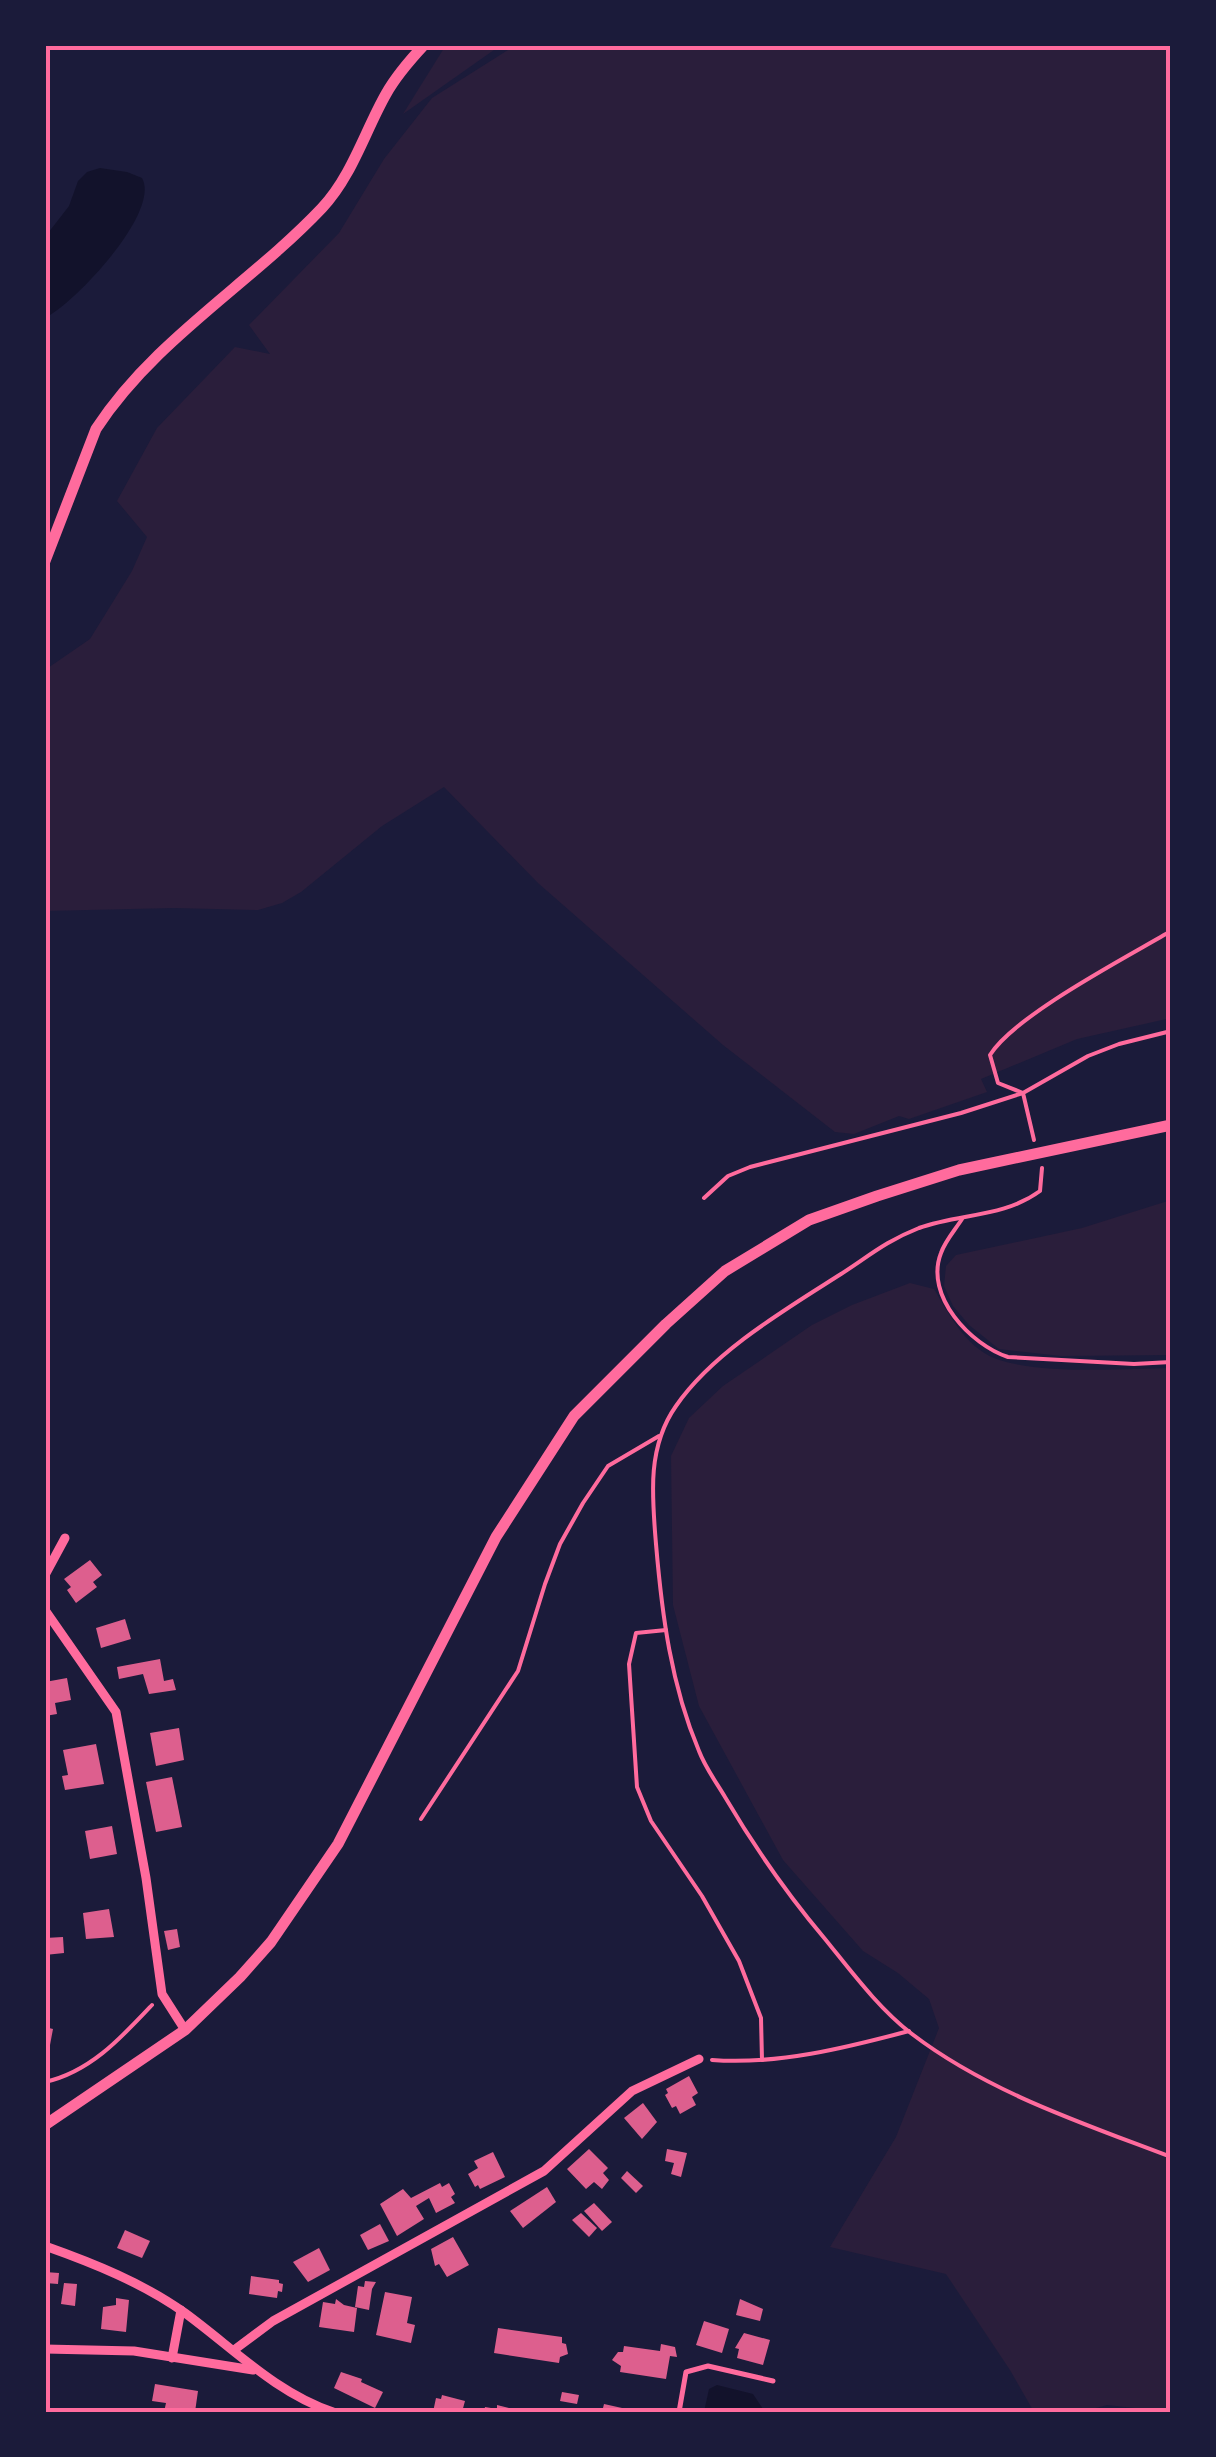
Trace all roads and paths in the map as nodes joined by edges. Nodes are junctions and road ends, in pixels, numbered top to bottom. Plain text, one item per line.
1 (424, 45) edge
2 (45, 561) edge
3 (1171, 930) edge
4 (1171, 1031) edge
5 (1023, 1093) junction
6 (1171, 1125) edge
7 (1037, 1154) junction
8 (704, 1198) dead end
9 (962, 1219) junction
10 (1171, 1362) edge
11 (659, 1436) junction
12 (65, 1538) dead end
13 (45, 1574) edge
14 (45, 1610) edge
15 (666, 1630) junction
16 (421, 1819) dead end
17 (162, 1994) junction
18 (185, 2030) junction
19 (909, 2032) junction
20 (699, 2059) joint
21 (762, 2060) junction
22 (45, 2082) edge
23 (45, 2125) edge
24 (1171, 2157) edge
25 (45, 2246) edge
26 (180, 2310) junction
27 (45, 2348) edge
28 (234, 2350) junction
29 (172, 2358) junction
30 (255, 2371) junction
31 (773, 2381) dead end
32 (333, 2412) edge
33 (679, 2412) edge

1 - 2 street
3 - 5 path
4 - 5 path
5 - 7 path
5 - 8 path
6 - 7 street
7 - 9 path
7 - 18 street
9 - 10 path
9 - 11 path
11 - 15 path
11 - 16 path
12 - 13 street
14 - 17 street
15 - 19 path
15 - 21 path
17 - 18 street
17 - 22 path
18 - 23 street
19 - 21 path
19 - 24 path
20 - 21 path
20 - 28 street
25 - 26 street
26 - 28 street
26 - 29 street
27 - 29 street
28 - 30 street
29 - 30 street
30 - 32 street
31 - 33 lane

